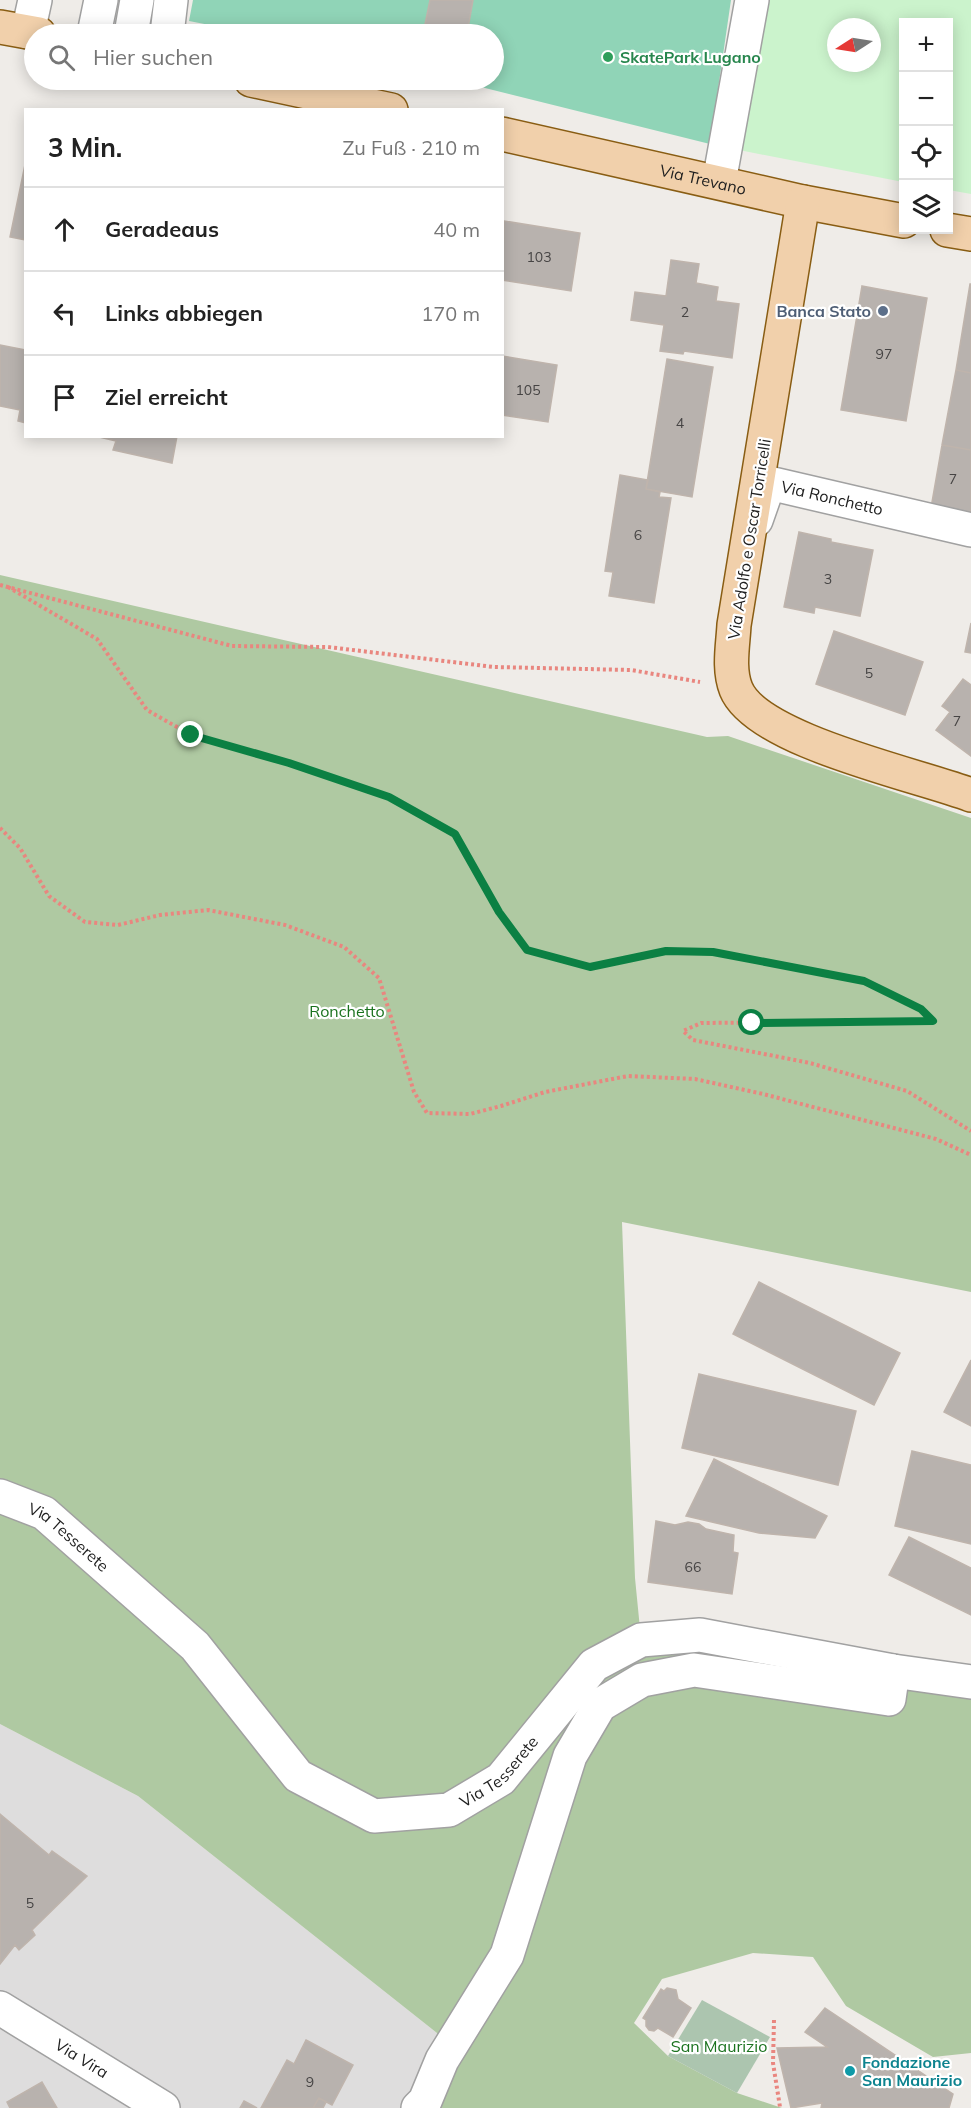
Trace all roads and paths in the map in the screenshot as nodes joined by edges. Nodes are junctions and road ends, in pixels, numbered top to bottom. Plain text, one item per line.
1 (35, 0) edge
2 (101, 0) edge
3 (137, 0) edge
4 (171, 0) edge
5 (752, 0) edge
6 (26, 24) edge
7 (96, 24) edge
8 (133, 24) edge
9 (168, 24) edge
10 (298, 90) edge
11 (382, 108) edge
12 (504, 134) edge
13 (719, 182) junction
14 (803, 202) junction
15 (899, 220) edge
16 (953, 231) edge
17 (971, 234) edge
18 (971, 530) edge
19 (744, 556) junction
20 (0, 585) edge
21 (8, 587) junction
22 (736, 689) junction
23 (971, 795) edge
24 (0, 828) edge
25 (971, 1131) edge
26 (971, 1155) edge
27 (0, 1496) edge
28 (893, 1671) junction
29 (971, 1682) edge
30 (0, 2008) edge
31 (774, 2020) dead end
32 (780, 2107) edge
33 (163, 2108) edge
34 (418, 2108) edge

1 - 6 street
2 - 7 street
3 - 8 street
4 - 9 street
5 - 13 street
10 - 11 main road
12 - 13 main road, Via Trevano
13 - 14 main road, Via Trevano
14 - 15 main road, Via Trevano
14 - 19 main road, Via Adolfo e Oscar Torricelli
16 - 17 main road
18 - 19 street, Via Ronchetto
19 - 22 main road, Via Adolfo e Oscar Torricelli
20 - 21 path
21 - 22 path
21 - 25 path
22 - 23 main road
24 - 26 path
27 - 28 street, Via Tesserete
28 - 29 street, Via Tesserete
28 - 34 street
30 - 33 street, Via Vira
31 - 32 path

